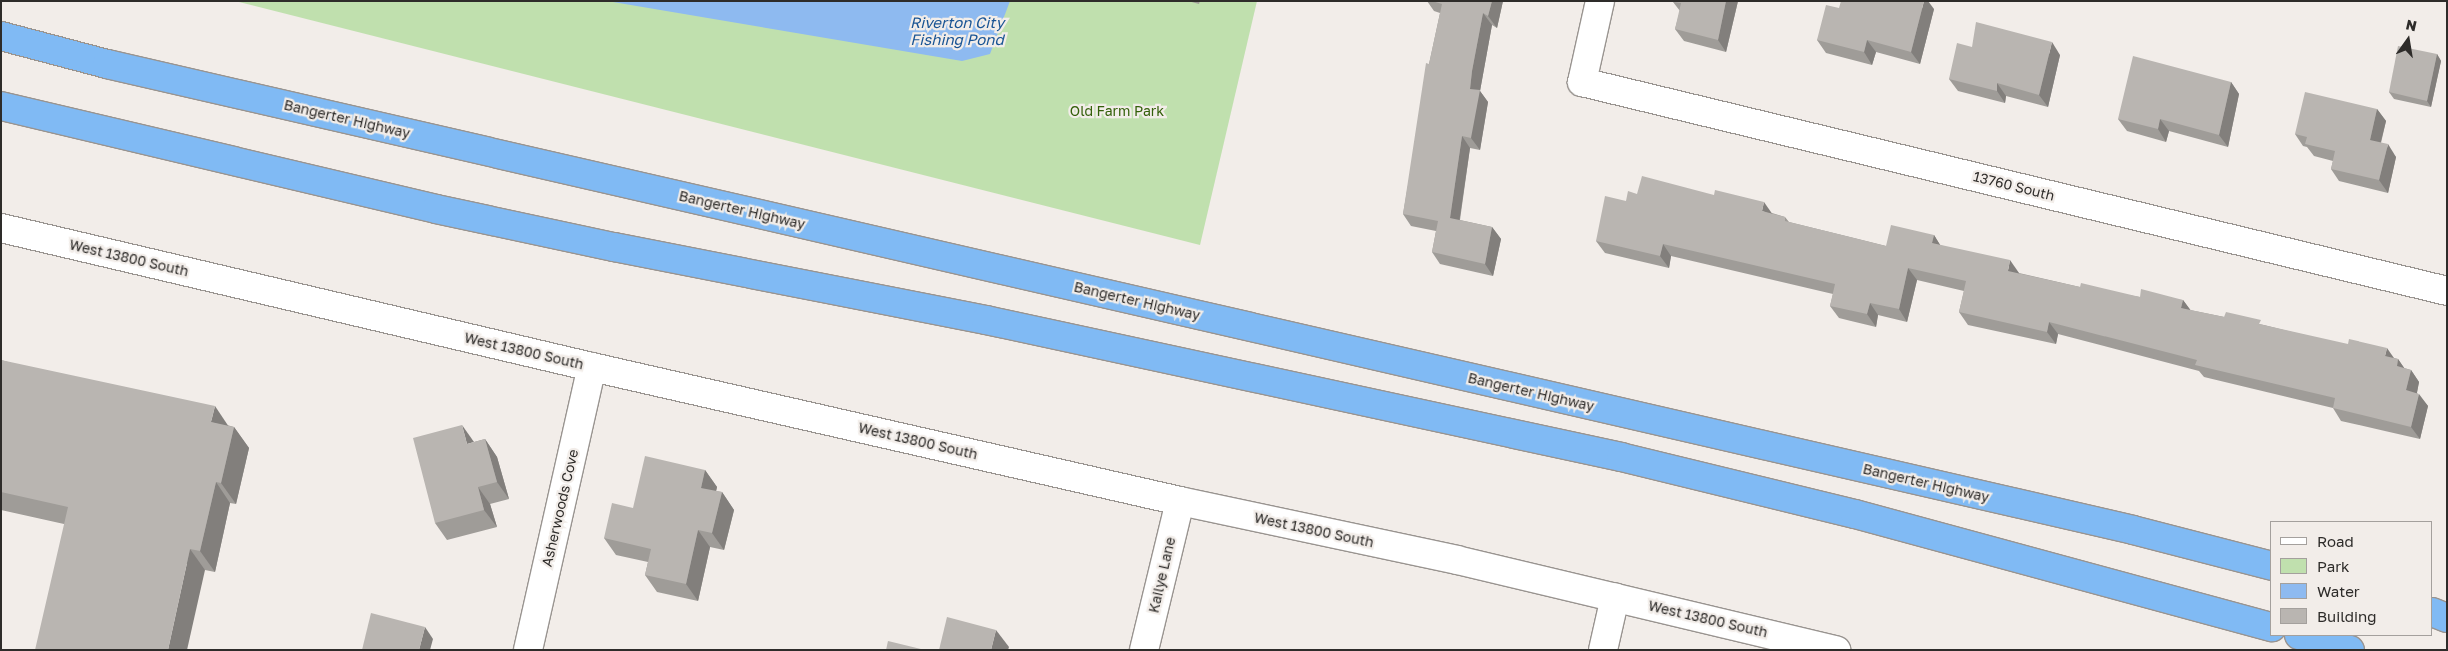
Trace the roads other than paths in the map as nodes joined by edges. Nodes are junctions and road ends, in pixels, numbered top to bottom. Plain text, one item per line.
1 (1600, 1) edge
2 (1, 36) edge
3 (1, 106) edge
4 (1, 228) edge
5 (2447, 291) edge
6 (592, 367) junction
7 (1180, 501) junction
8 (2133, 530) junction
9 (2270, 553) edge
10 (2270, 565) edge
11 (2433, 593) edge
12 (1615, 597) junction
13 (2447, 597) edge
14 (2433, 612) edge
15 (2447, 618) edge
16 (2270, 626) edge
17 (2301, 636) edge
18 (2301, 636) edge
19 (528, 650) edge
20 (1144, 650) edge
21 (1603, 650) edge
22 (1836, 650) edge
23 (2341, 650) edge
24 (2350, 650) edge

1 - 5 street, 13760 South
2 - 8 highway, Bangerter Highway
3 - 16 highway
4 - 6 street, West 13800 South
6 - 7 street, West 13800 South
6 - 19 street, Asherwoods Cove
7 - 12 street, West 13800 South
7 - 20 street, Kailye Lane
8 - 9 highway
8 - 10 highway, Bangerter Highway
11 - 13 highway
12 - 21 street
12 - 22 street, West 13800 South
14 - 15 highway
17 - 23 highway
18 - 24 highway

